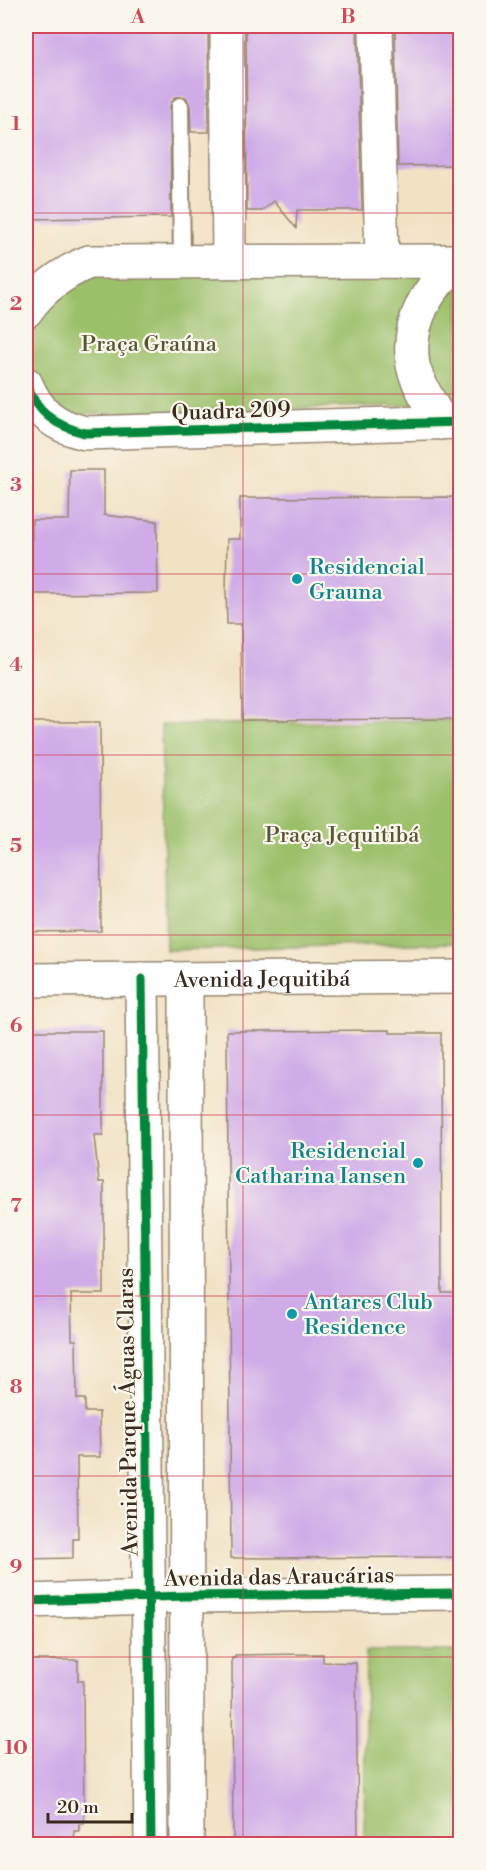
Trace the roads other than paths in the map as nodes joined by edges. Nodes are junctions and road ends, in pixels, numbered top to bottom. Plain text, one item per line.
1 (227, 26) edge
2 (376, 26) edge
3 (180, 106) dead end
4 (229, 261) junction
5 (382, 261) junction
6 (460, 261) edge
7 (182, 262) junction
8 (26, 311) edge
9 (26, 384) edge
10 (451, 423) edge
11 (460, 977) edge
12 (142, 979) junction
13 (186, 979) junction
14 (26, 980) edge
15 (143, 1129) junction
16 (185, 1129) junction
17 (460, 1593) edge
18 (186, 1596) junction
19 (150, 1597) junction
20 (26, 1601) edge
21 (151, 1845) edge
22 (187, 1845) edge

1 - 4 street
2 - 5 street
3 - 7 lane
4 - 5 street, Quadra 209
4 - 7 street, Quadra 209
5 - 6 street, Quadra 209
6 - 10 street, Quadra 209
7 - 8 street, Quadra 209
9 - 10 street, Quadra 209
11 - 13 street, Avenida Jequitibá
12 - 13 street, Avenida Jequitibá
12 - 14 street, Avenida Jequitibá
12 - 15 street, Avenida Parque Águas Claras
13 - 16 street
15 - 16 street
15 - 19 street, Avenida Parque Águas Claras
16 - 18 street
17 - 18 street, Avenida das Araucárias
18 - 19 street, Avenida das Araucárias
18 - 22 street
19 - 20 street, Avenida das Araucárias
19 - 21 street, Avenida Parque Águas Claras

